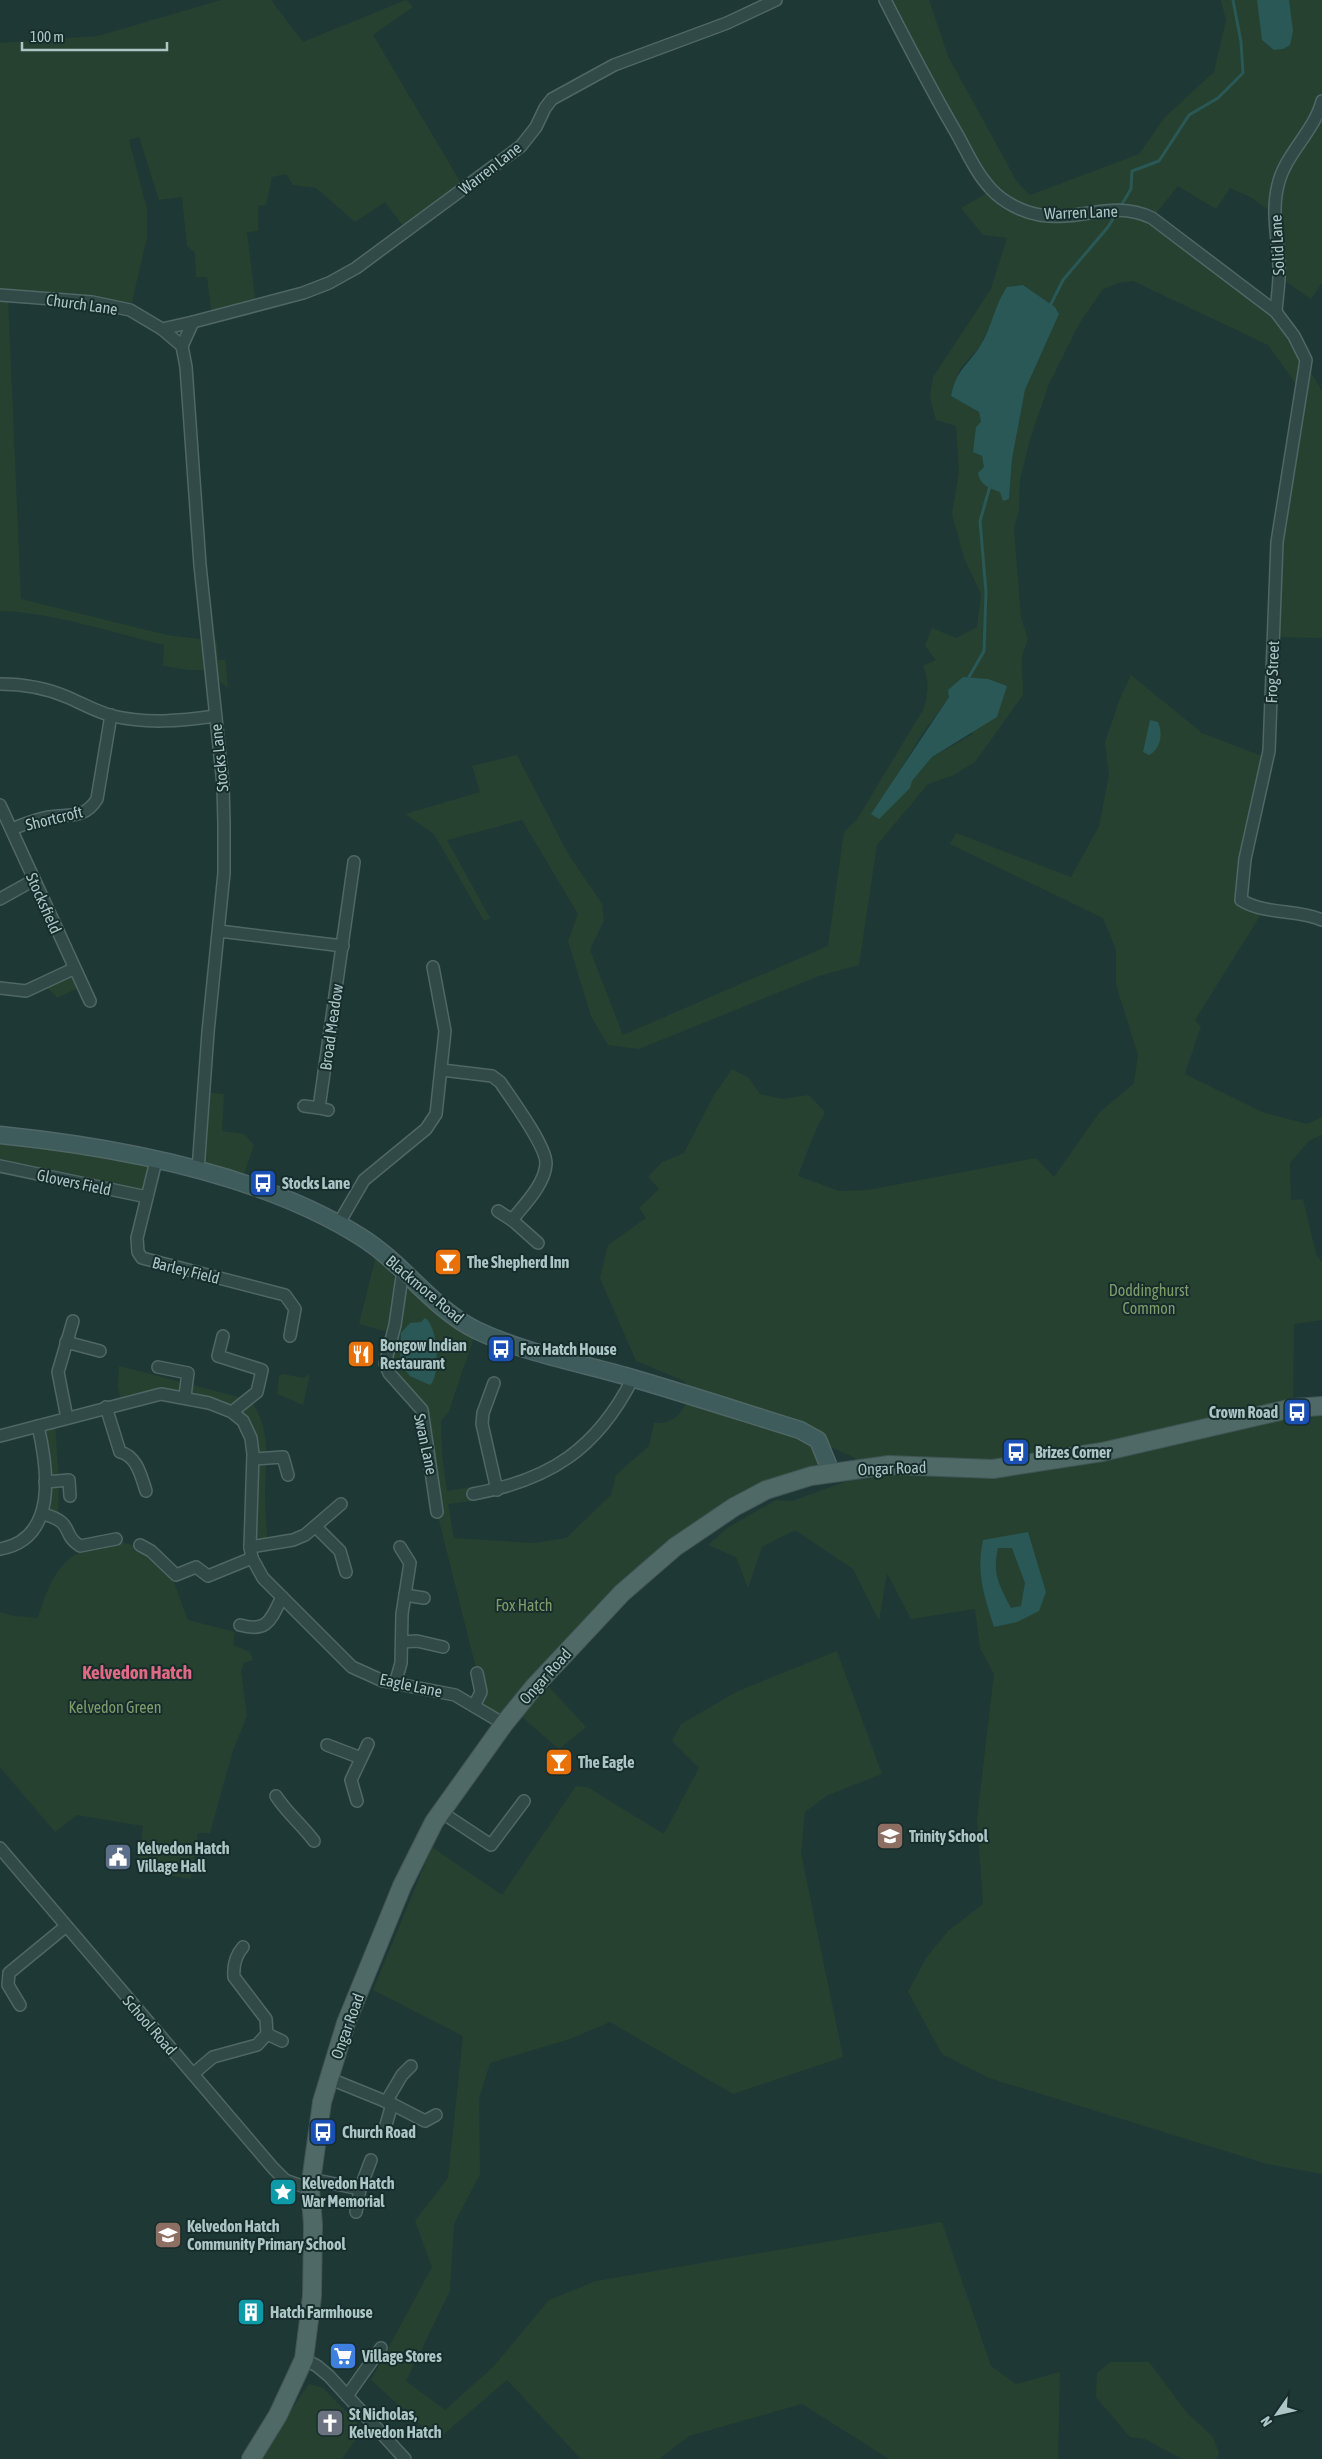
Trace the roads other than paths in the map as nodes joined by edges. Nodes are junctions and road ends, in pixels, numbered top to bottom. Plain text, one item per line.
1 (776, 0) edge
2 (885, 0) edge
3 (1322, 101) edge
4 (0, 294) edge
5 (1276, 312) junction
6 (193, 322) junction
7 (162, 329) junction
8 (182, 346) junction
9 (1306, 360) joint
10 (0, 684) edge
11 (111, 715) junction
12 (215, 716) junction
13 (0, 805) edge
14 (12, 829) junction
15 (354, 862) dead end
16 (34, 880) junction
17 (0, 899) edge
18 (1322, 920) edge
19 (219, 931) junction
20 (343, 946) junction
21 (433, 967) dead end
22 (73, 968) junction
23 (0, 988) edge
24 (90, 1000) dead end
25 (442, 1070) junction
26 (304, 1106) dead end
27 (0, 1135) edge
28 (156, 1160) junction
29 (0, 1166) edge
30 (198, 1170) junction
31 (147, 1197) junction
32 (498, 1211) dead end
33 (512, 1220) junction
34 (339, 1223) junction
35 (538, 1243) dead end
36 (403, 1270) junction
37 (73, 1320) dead end
38 (223, 1336) dead end
39 (290, 1336) dead end
40 (66, 1342) junction
41 (100, 1351) dead end
42 (158, 1367) dead end
43 (633, 1378) junction
44 (494, 1383) dead end
45 (185, 1396) junction
46 (1322, 1406) edge
47 (106, 1407) junction
48 (232, 1412) junction
49 (67, 1418) junction
50 (38, 1426) junction
51 (0, 1436) edge
52 (252, 1464) junction
53 (831, 1472) junction
54 (288, 1475) dead end
55 (45, 1482) junction
56 (496, 1490) junction
57 (146, 1491) dead end
58 (472, 1494) dead end
59 (70, 1496) dead end
60 (341, 1504) dead end
61 (437, 1512) dead end
62 (43, 1514) junction
63 (316, 1527) junction
64 (116, 1539) dead end
65 (140, 1545) dead end
66 (400, 1547) dead end
67 (0, 1549) edge
68 (251, 1553) junction
69 (346, 1572) dead end
70 (405, 1595) junction
71 (282, 1596) junction
72 (424, 1598) dead end
73 (240, 1626) dead end
74 (402, 1642) junction
75 (443, 1647) dead end
76 (477, 1673) dead end
77 (395, 1684) junction
78 (474, 1706) junction
79 (504, 1724) junction
80 (368, 1744) dead end
81 (327, 1745) dead end
82 (361, 1758) junction
83 (276, 1796) dead end
84 (357, 1801) dead end
85 (524, 1801) dead end
86 (441, 1812) junction
87 (314, 1841) dead end
88 (0, 1848) edge
89 (65, 1927) junction
90 (243, 1947) dead end
91 (20, 2005) dead end
92 (267, 2034) junction
93 (282, 2041) dead end
94 (411, 2066) dead end
95 (193, 2074) junction
96 (328, 2078) junction
97 (389, 2103) junction
98 (436, 2116) dead end
99 (384, 2132) dead end
100 (371, 2160) dead end
101 (311, 2184) junction
102 (360, 2189) junction
103 (356, 2212) dead end
104 (381, 2348) dead end
105 (304, 2359) junction
106 (347, 2396) junction
107 (252, 2459) edge
108 (405, 2459) edge

1 - 6 street, Warren Lane
2 - 5 street, Warren Lane
3 - 5 street, Solid Lane
4 - 7 street, Church Lane
5 - 9 street, Warren Lane
6 - 7 street, Warren Lane
6 - 8 street
7 - 8 street, Church Lane
8 - 12 street, Stocks Lane
9 - 18 street, Frog Street
10 - 11 street
11 - 12 street
11 - 14 street, Shortcroft
12 - 19 street, Stocks Lane
13 - 14 street, Stocksfield
14 - 16 street, Stocksfield
15 - 20 street, Broad Meadow
16 - 17 street
16 - 22 street, Stocksfield
19 - 20 street
19 - 30 street, Stocks Lane
20 - 26 street, Broad Meadow
21 - 25 street
22 - 23 street
22 - 24 street, Stocksfield
25 - 33 street
25 - 34 street
27 - 28 street, Blackmore Road
28 - 30 street, Blackmore Road
28 - 31 street, Barley Field
29 - 31 street, Glovers Field
30 - 34 street, Blackmore Road
31 - 39 street, Barley Field
32 - 33 street
33 - 35 street
34 - 36 street, Blackmore Road
36 - 43 street, Blackmore Road
36 - 61 street, Swan Lane
37 - 40 street
38 - 48 street
40 - 41 street
40 - 49 street
42 - 45 street
43 - 53 street, Blackmore Road
43 - 56 street
44 - 56 street
45 - 47 street
45 - 48 street
46 - 53 main road, Ongar Road
47 - 49 street
47 - 57 street
48 - 52 street
49 - 50 street
50 - 51 street
50 - 55 street
52 - 54 street
52 - 68 street
53 - 79 main road, Ongar Road
55 - 59 street
55 - 62 street
56 - 58 street
60 - 63 street
62 - 64 street
62 - 67 street
63 - 68 street
63 - 69 street
65 - 68 street
66 - 70 street
68 - 71 street, Eagle Lane
70 - 72 street
70 - 74 street
71 - 73 street
71 - 77 street, Eagle Lane
74 - 75 street
74 - 77 street
76 - 78 street
77 - 78 street, Eagle Lane
78 - 79 street, Eagle Lane
79 - 86 main road, Ongar Road
80 - 82 street
81 - 82 street
82 - 84 street
83 - 87 street
85 - 86 street
86 - 96 main road, Ongar Road
88 - 89 street, School Road
89 - 91 street
89 - 95 street, School Road
90 - 92 street
92 - 93 street
92 - 95 street
94 - 97 street
95 - 101 street, School Road
96 - 97 street
96 - 101 main road, Ongar Road
97 - 98 street
97 - 99 street
100 - 102 street
101 - 102 street, School Road
101 - 105 main road, Ongar Road
102 - 103 street
104 - 106 street
105 - 106 street
105 - 107 main road, Ongar Road
106 - 108 street

